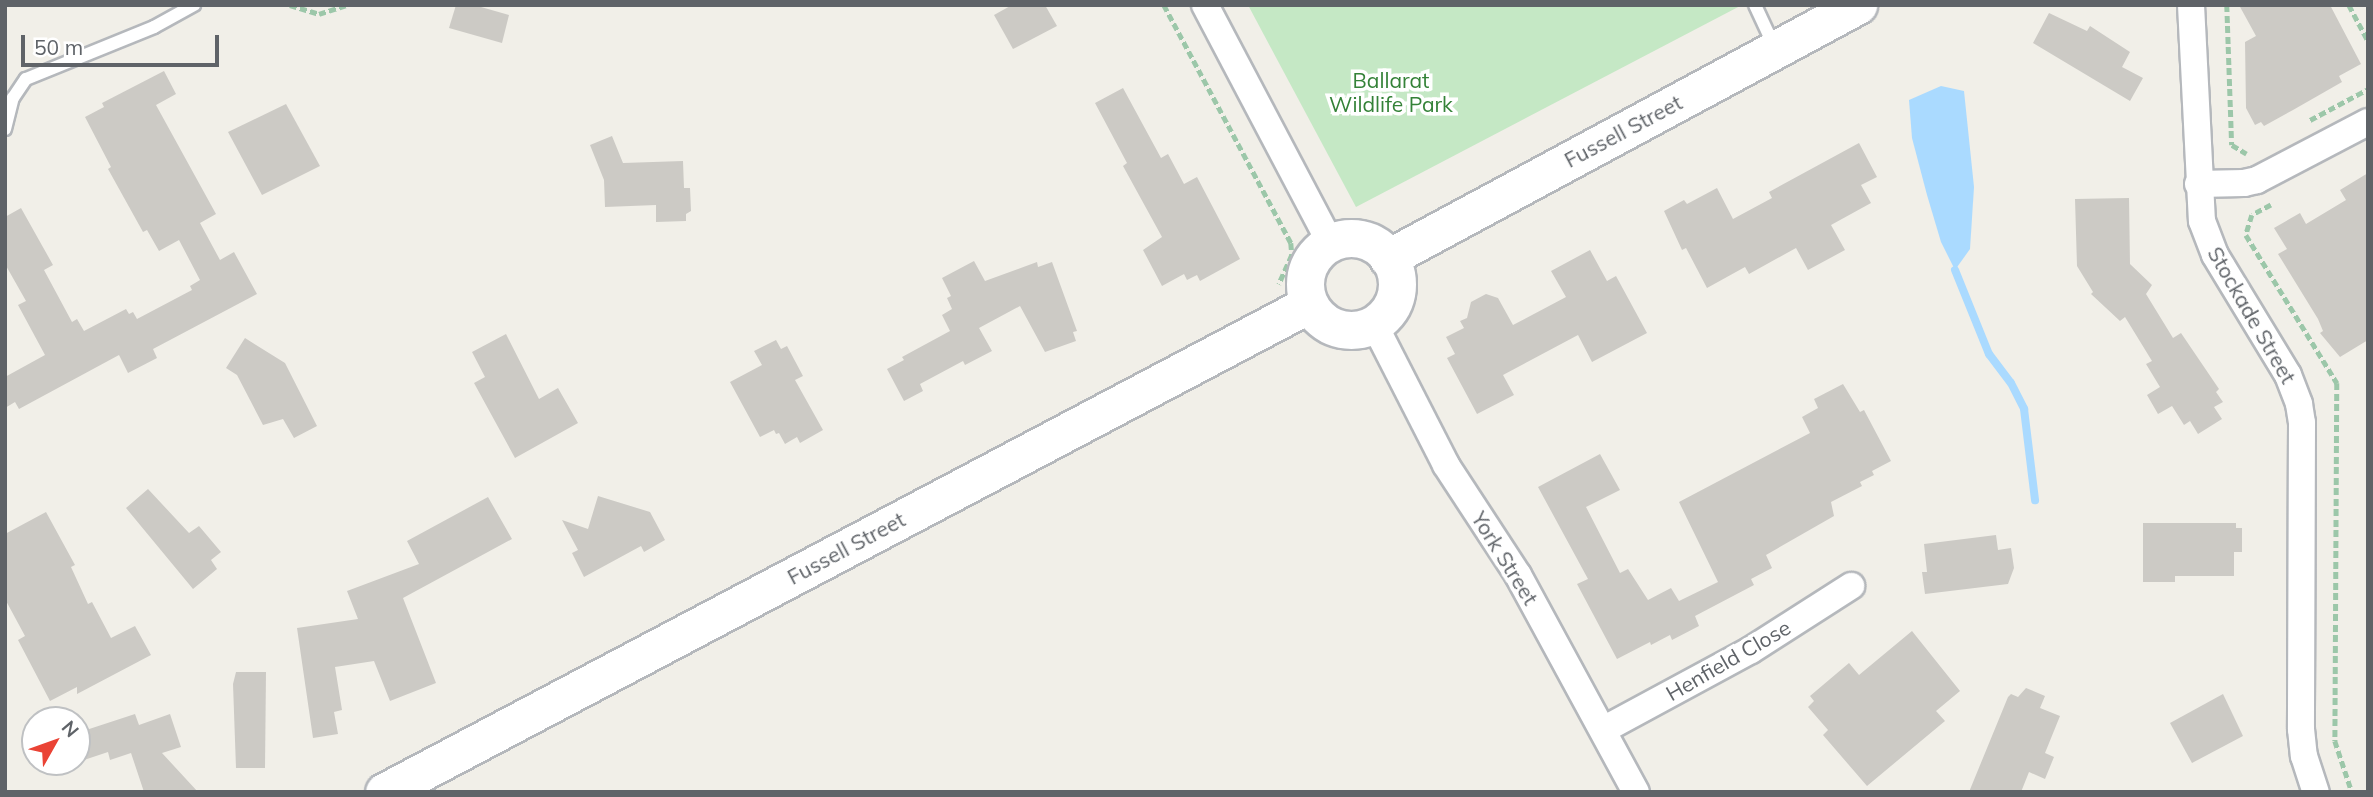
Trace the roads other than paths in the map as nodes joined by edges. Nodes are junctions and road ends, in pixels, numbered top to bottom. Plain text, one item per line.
1 (194, 5) edge
2 (1205, 5) edge
3 (1755, 5) edge
4 (1858, 5) edge
5 (2191, 5) edge
6 (1775, 50) junction
7 (2368, 122) edge
8 (5, 129) edge
9 (2198, 184) junction
10 (1330, 242) junction
11 (1388, 258) junction
12 (1300, 308) junction
13 (1374, 324) junction
14 (1851, 586) dead end
15 (1603, 730) junction
16 (384, 792) edge
17 (1636, 792) edge
18 (2316, 792) edge

1 - 8 lane
2 - 10 street
3 - 6 lane
4 - 6 street, Fussell Street
5 - 9 street, Stockade Street
6 - 11 street, Fussell Street
7 - 9 street
9 - 18 street, Stockade Street
10 - 11 street
10 - 12 street
11 - 13 street
12 - 13 street
12 - 16 street, Fussell Street
13 - 15 street, York Street
14 - 15 street, Henfield Close
15 - 17 street, York Street

